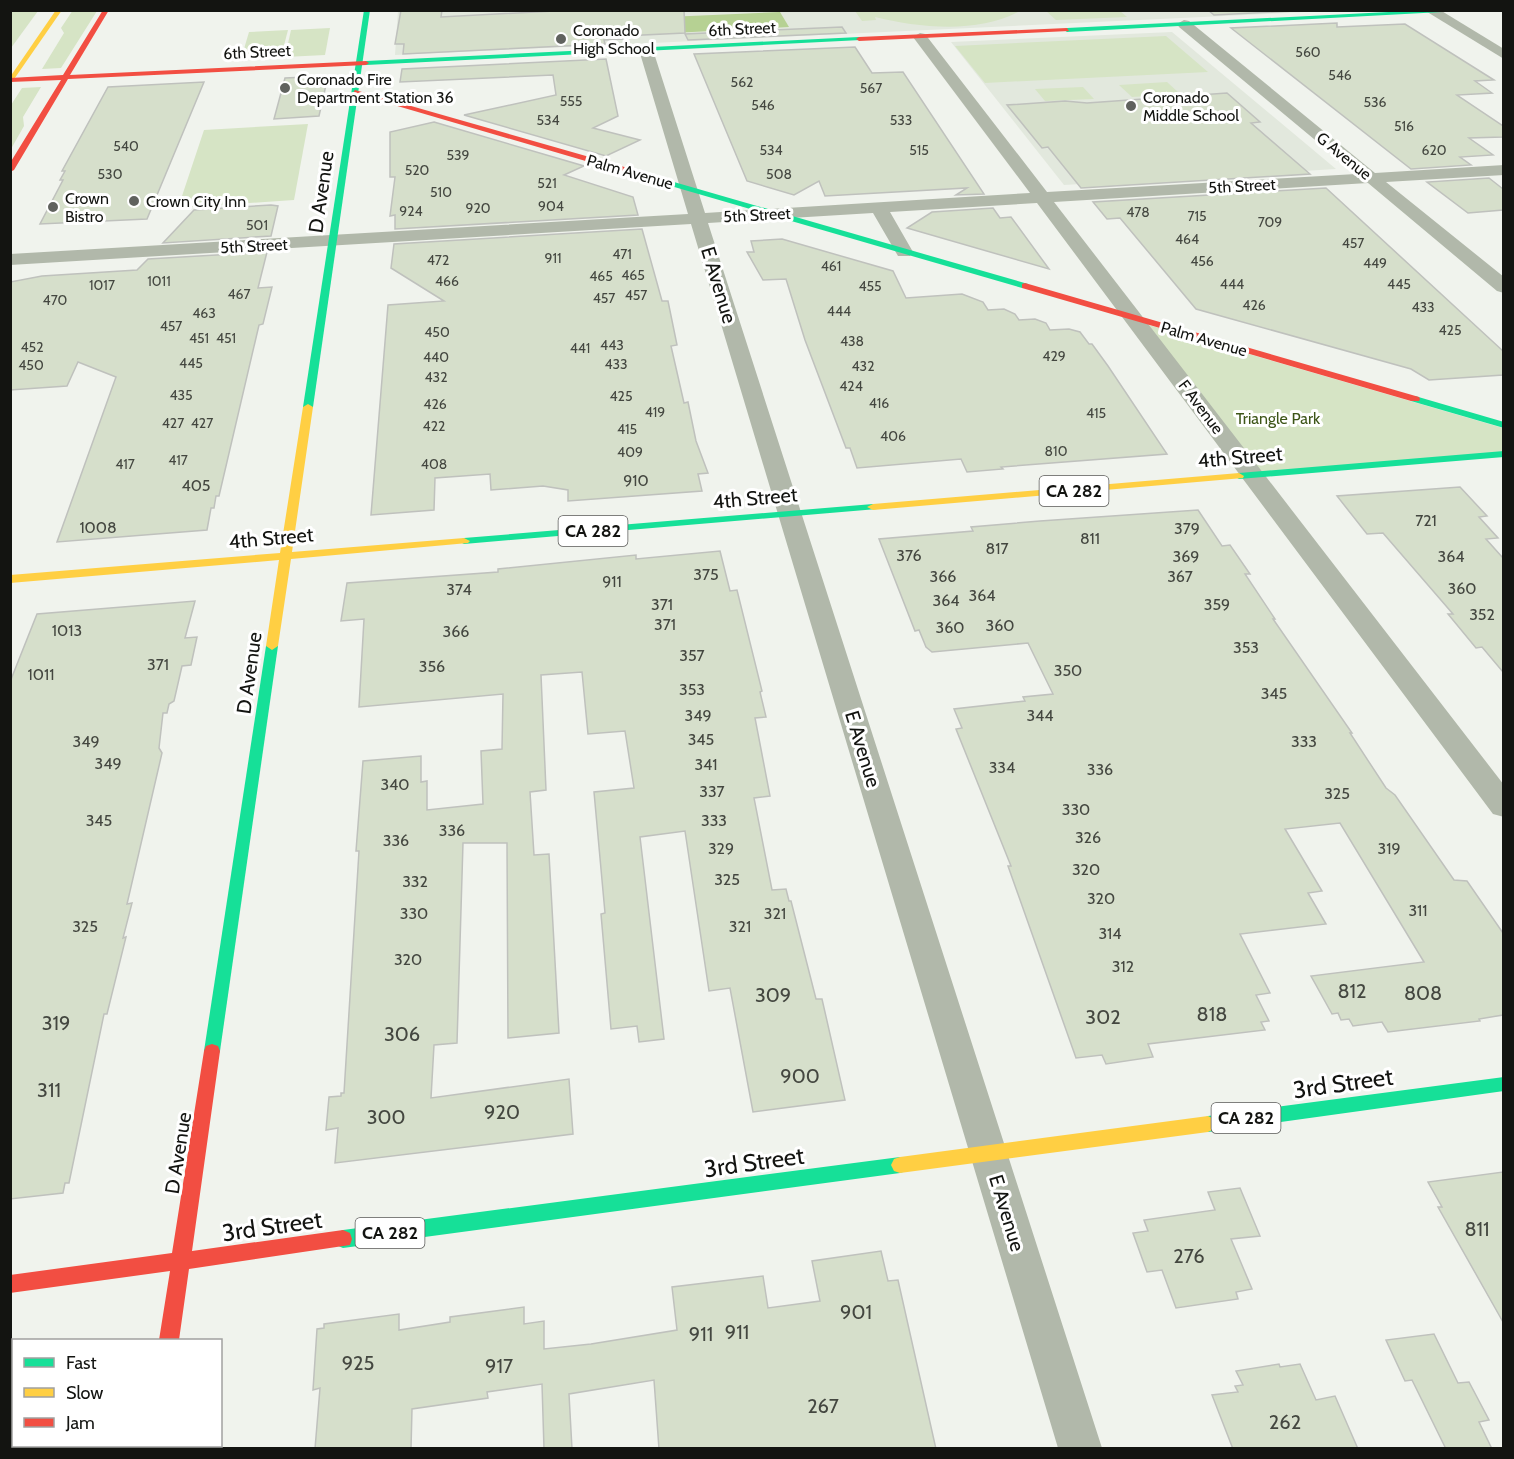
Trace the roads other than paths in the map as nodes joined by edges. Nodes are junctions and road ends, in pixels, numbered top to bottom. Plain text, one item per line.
1 (59, 10) edge
2 (106, 10) edge
3 (367, 10) edge
4 (1476, 10) edge
5 (1431, 12) edge
6 (1184, 24) junction
7 (920, 37) junction
8 (646, 50) junction
9 (1503, 55) edge
10 (360, 63) junction
11 (65, 77) junction
12 (11, 81) edge
13 (355, 92) junction
14 (10, 170) edge
15 (1503, 170) edge
16 (1371, 178) junction
17 (689, 189) junction
18 (1042, 198) junction
19 (879, 208) junction
20 (776, 214) junction
21 (698, 219) junction
22 (333, 241) junction
23 (904, 252) junction
24 (10, 261) edge
25 (1503, 287) edge
26 (1134, 319) junction
27 (1503, 425) edge
28 (1503, 454) edge
29 (1253, 476) junction
30 (790, 514) junction
31 (286, 556) junction
32 (10, 579) edge
33 (1503, 807) edge
34 (1503, 1084) edge
35 (988, 1153) junction
36 (181, 1261) junction
37 (10, 1284) edge
38 (170, 1339) edge
39 (1080, 1449) edge

1 - 12 main road
2 - 11 main road
3 - 10 main road, D Avenue
4 - 5 main road, 6th Street
5 - 6 main road, 6th Street
5 - 9 street
6 - 7 main road, 6th Street
6 - 16 street, G Avenue
7 - 8 main road, 6th Street
7 - 18 street, F Avenue
8 - 10 main road, 6th Street
8 - 17 street, E Avenue
10 - 11 main road, 6th Street
10 - 13 main road, D Avenue
11 - 12 main road, 6th Street
11 - 14 main road
13 - 17 main road, Palm Avenue
13 - 22 main road, D Avenue
15 - 16 street, 5th Street
16 - 18 street, 5th Street
16 - 25 street, G Avenue
17 - 20 main road, Palm Avenue
17 - 21 street, E Avenue
18 - 19 street, 5th Street
18 - 26 street, F Avenue
19 - 20 street, 5th Street
19 - 23 street
20 - 21 street, 5th Street
20 - 23 main road, Palm Avenue
21 - 22 street, 5th Street
21 - 30 street, E Avenue
22 - 24 street, 5th Street
22 - 31 main road, D Avenue
23 - 26 main road, Palm Avenue
26 - 27 main road, Palm Avenue
26 - 29 street, F Avenue
28 - 29 main road, 4th Street / CA 282
29 - 30 main road, 4th Street / CA 282
29 - 33 street, F Avenue
30 - 31 main road, 4th Street / CA 282
30 - 35 street, E Avenue
31 - 32 main road, 4th Street / CA 282
31 - 36 main road, D Avenue
34 - 35 main road, 3rd Street / CA 282
35 - 36 main road, 3rd Street / CA 282
35 - 39 street, E Avenue
36 - 37 main road, 3rd Street / CA 282
36 - 38 main road, D Avenue

